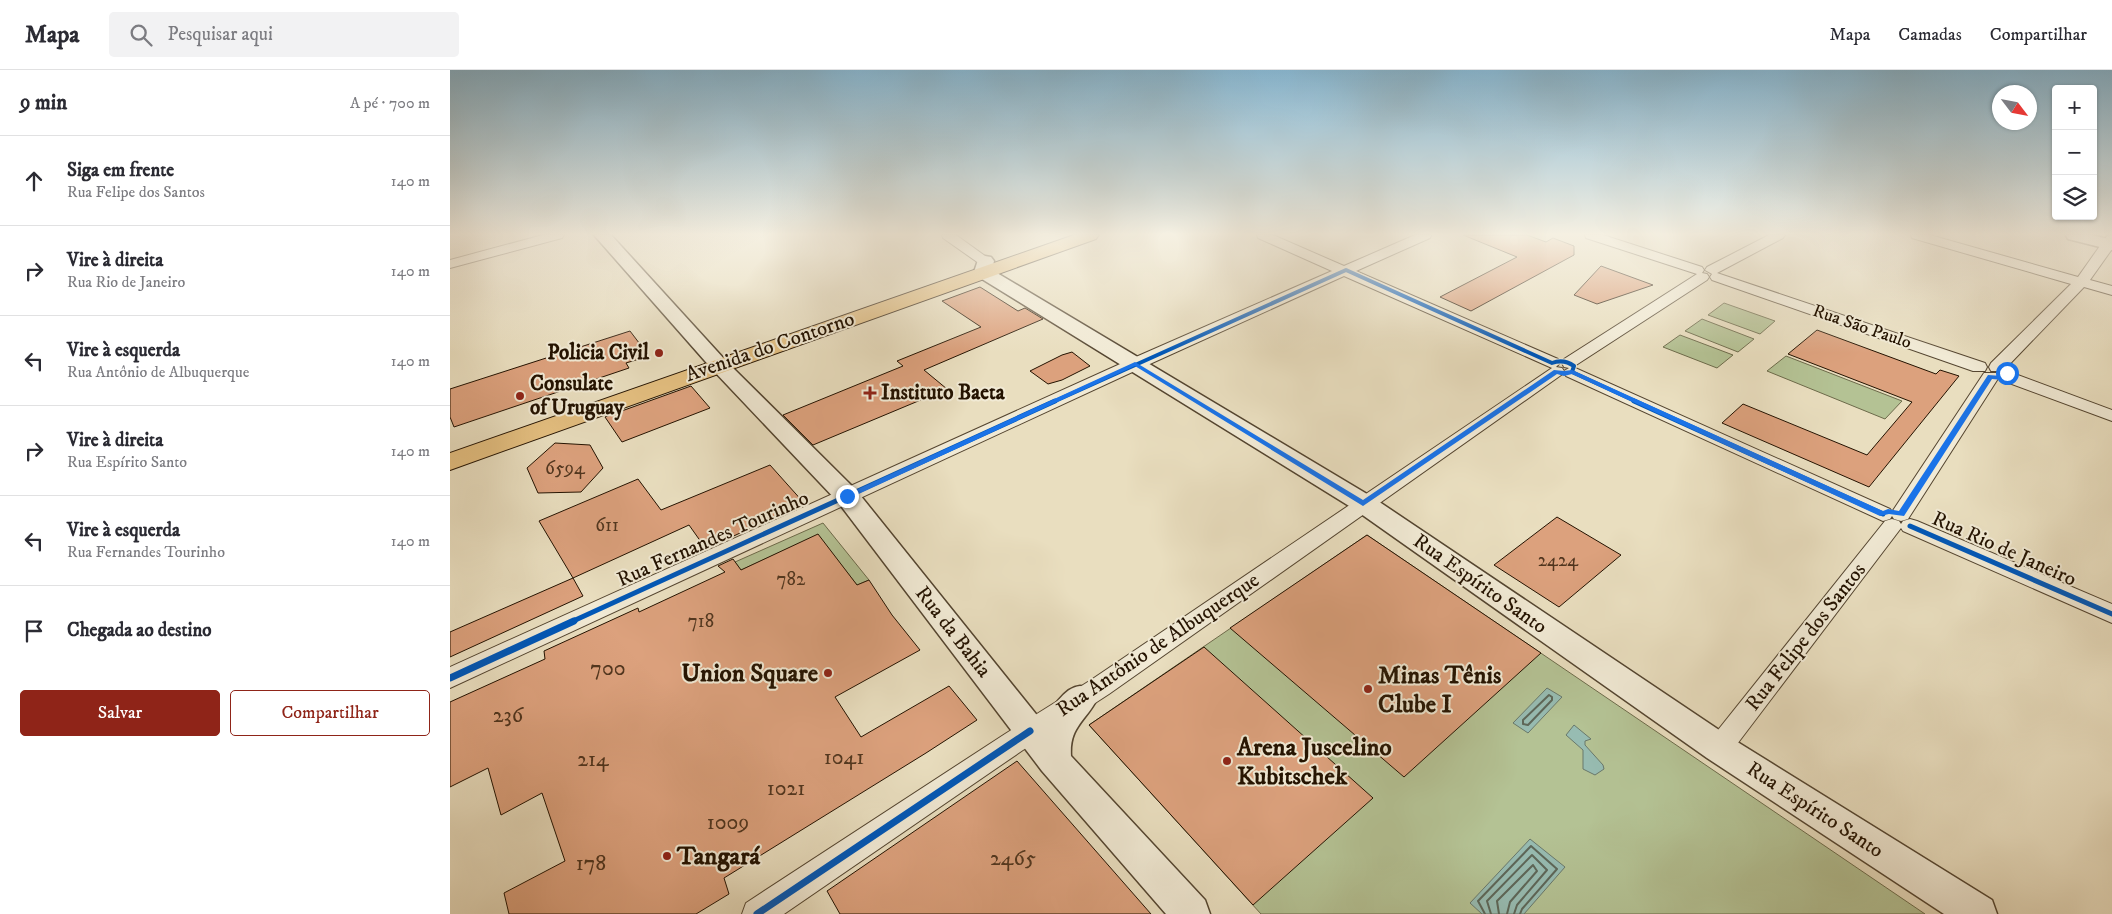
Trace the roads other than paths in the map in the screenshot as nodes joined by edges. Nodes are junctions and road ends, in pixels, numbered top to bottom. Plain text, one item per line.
1 (637, 274) edge
2 (960, 274) edge
3 (997, 274) edge
4 (1336, 274) edge
5 (1356, 274) edge
6 (1707, 274) edge
7 (1708, 274) edge
8 (2054, 274) edge
9 (2087, 274) edge
10 (2081, 282) junction
11 (2112, 291) edge
12 (714, 360) junction
13 (1135, 364) junction
14 (1562, 367) junction
15 (1994, 372) junction
16 (2112, 416) edge
17 (450, 445) edge
18 (450, 462) edge
19 (847, 496) junction
20 (1363, 504) junction
21 (1897, 520) junction
22 (2112, 614) edge
23 (450, 678) edge
24 (1081, 699) junction
25 (1030, 731) junction
26 (1719, 748) junction
27 (1054, 760) junction
28 (756, 914) edge
29 (1190, 914) edge
30 (1978, 914) edge

1 - 12 street, Rua da Bahia
2 - 12 main road, Avenida do Contorno
3 - 13 street, Rua Espírito Santo
4 - 13 street, Rua Fernandes Tourinho
5 - 14 street, Rua Rio de Janeiro
6 - 14 street, Rua Antônio de Albuquerque
7 - 15 street, Rua São Paulo
8 - 10 street
9 - 10 street, Rua Felipe dos Santos
10 - 11 street
10 - 15 street, Rua Felipe dos Santos
12 - 17 main road, Avenida do Contorno
12 - 18 main road, Avenida do Contorno
12 - 19 street, Rua da Bahia
13 - 19 street, Rua Fernandes Tourinho
13 - 20 street, Rua Espírito Santo
14 - 20 street, Rua Antônio de Albuquerque
14 - 21 street, Rua Rio de Janeiro
15 - 16 street, Rua São Paulo
15 - 21 street, Rua Felipe dos Santos
19 - 23 street, Rua Fernandes Tourinho
19 - 25 street, Rua da Bahia
20 - 24 street, Rua Antônio de Albuquerque
20 - 26 street, Rua Espírito Santo
21 - 22 street, Rua Rio de Janeiro
21 - 26 street, Rua Felipe dos Santos
24 - 25 street, Rua Antônio de Albuquerque
24 - 27 street
25 - 27 street, Rua da Bahia
25 - 28 street, Rua Antônio de Albuquerque
26 - 30 street, Rua Espírito Santo
27 - 29 street, Rua da Bahia

